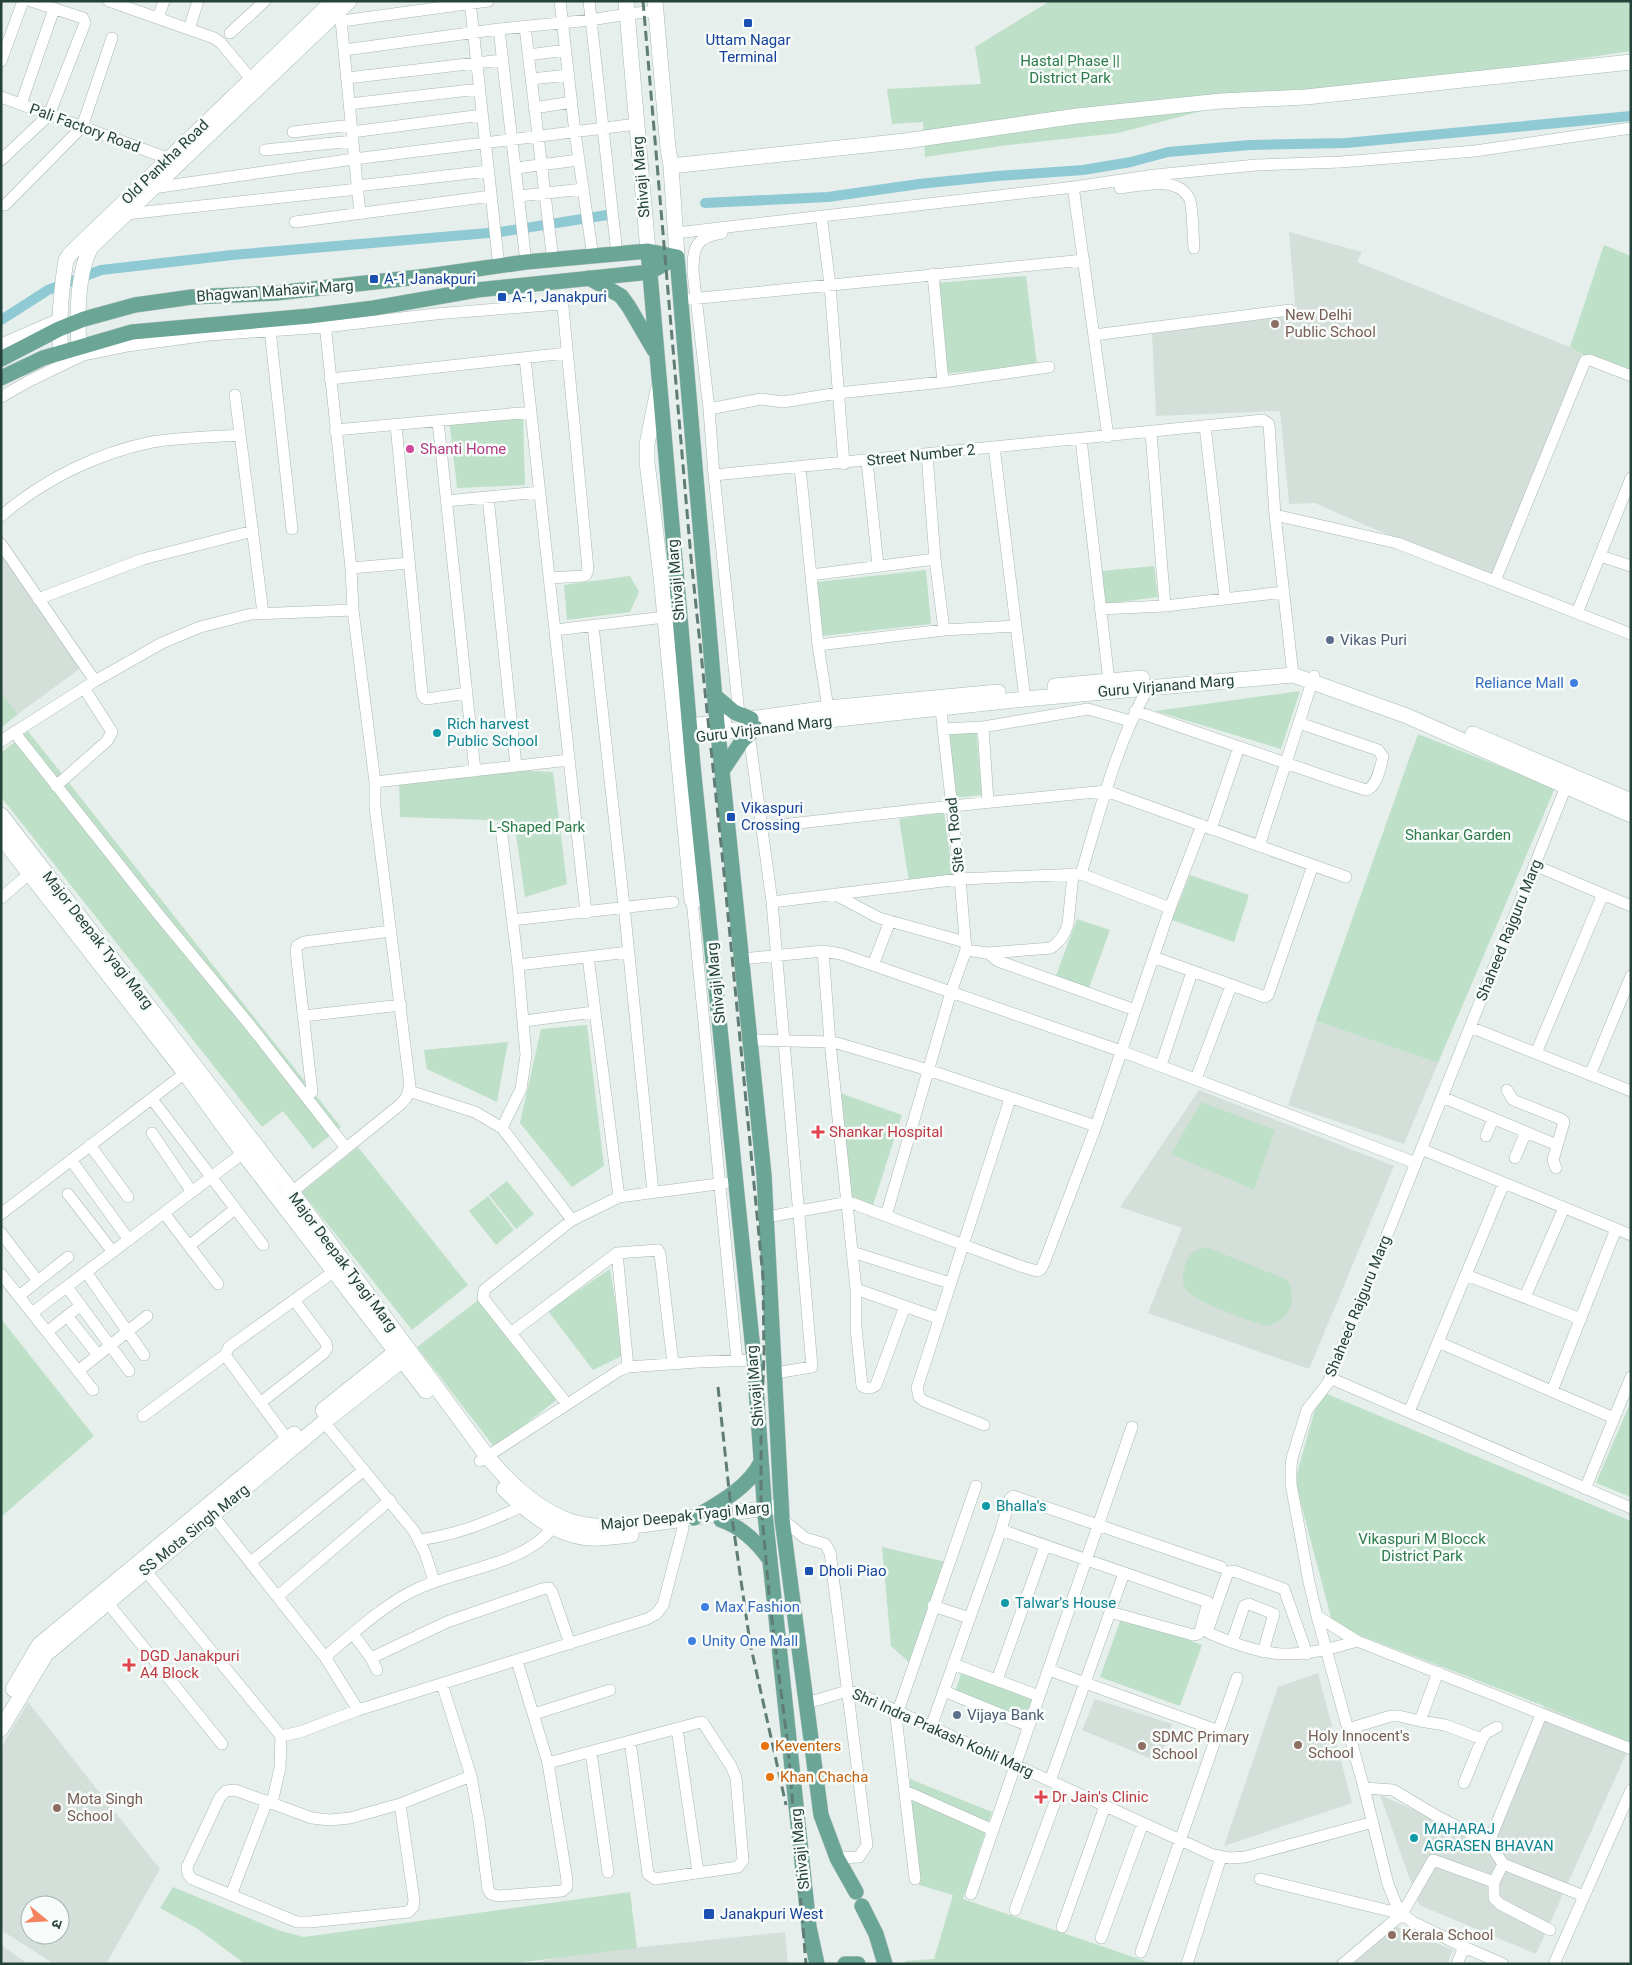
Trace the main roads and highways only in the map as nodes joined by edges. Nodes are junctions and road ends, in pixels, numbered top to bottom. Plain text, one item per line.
1 (648, 251) junction
2 (677, 257) junction
3 (650, 272) junction
4 (589, 278) junction
5 (656, 353) junction
6 (1, 359) edge
7 (1, 378) edge
8 (715, 696) junction
9 (722, 771) junction
10 (761, 1462) junction
11 (721, 1520) road end
12 (689, 1523) road end
13 (770, 1560) junction
14 (856, 1892) dead end
15 (862, 1906) dead end
16 (817, 1964) edge
17 (845, 1964) edge
18 (858, 1964) edge
19 (885, 1964) edge

1 - 2 main road, Bhagwan Mahavir Marg
1 - 3 main road, Shivaji Marg
1 - 6 main road, Bhagwan Mahavir Marg
2 - 3 main road
2 - 8 main road, Shivaji Marg
3 - 4 main road, Bhagwan Mahavir Marg
3 - 5 main road, Shivaji Marg
4 - 5 main road
4 - 7 main road, Bhagwan Mahavir Marg
5 - 10 main road, Shivaji Marg
8 - 9 main road, Shivaji Marg
8 - 9 main road
9 - 14 main road, Shivaji Marg
10 - 12 main road
10 - 13 main road, Shivaji Marg
11 - 13 main road
13 - 16 main road, Shivaji Marg
15 - 19 main road
17 - 18 main road

